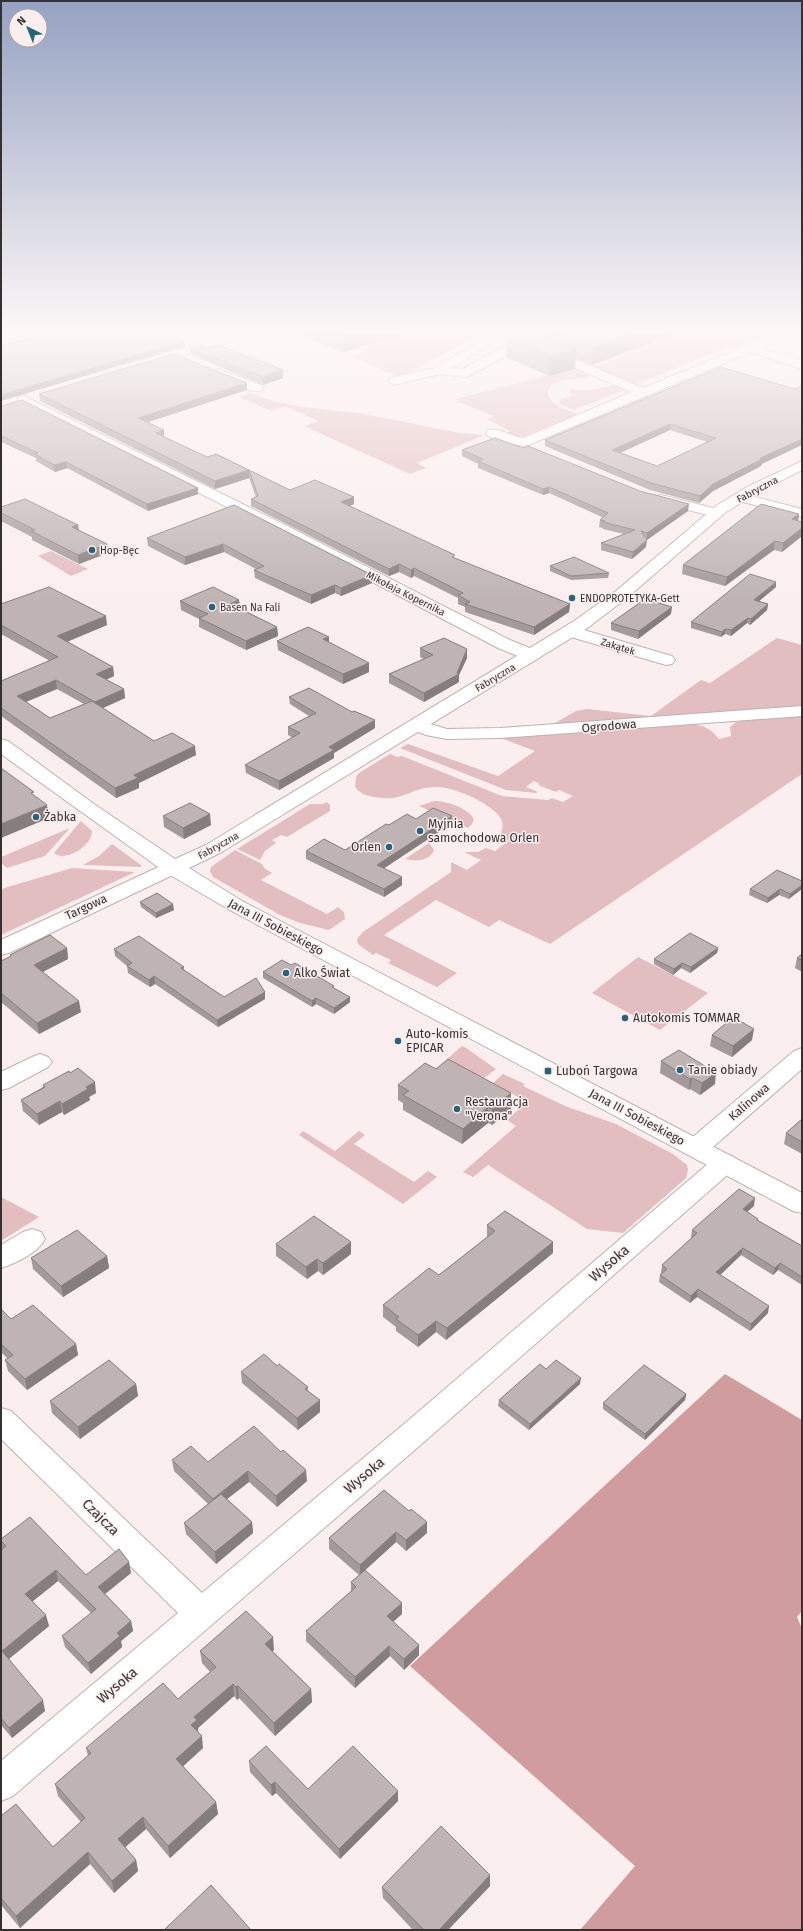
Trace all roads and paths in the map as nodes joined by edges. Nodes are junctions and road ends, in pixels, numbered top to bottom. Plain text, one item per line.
1 (69, 422) edge
2 (572, 422) edge
3 (493, 433) dead end
4 (526, 442) junction
5 (539, 451) edge
6 (802, 465) edge
7 (651, 495) edge
8 (740, 497) junction
9 (716, 513) junction
10 (802, 513) edge
11 (570, 631) junction
12 (531, 655) junction
13 (666, 660) dead end
14 (802, 711) edge
15 (416, 725) junction
16 (1, 745) edge
17 (172, 868) junction
18 (1, 948) edge
19 (802, 1056) edge
20 (40, 1062) dead end
21 (1, 1082) edge
22 (696, 1148) junction
23 (725, 1163) junction
24 (802, 1204) edge
25 (32, 1239) dead end
26 (1, 1258) edge
27 (1, 1420) edge
28 (201, 1614) junction
29 (1, 1784) edge

1 - 12 street, Mikołaja Kopernika
2 - 4 street
3 - 4 street
4 - 5 street
6 - 8 street, Fabryczna
7 - 9 street
8 - 9 street, Fabryczna
8 - 10 street
9 - 11 street, Fabryczna
11 - 12 street, Fabryczna
11 - 13 street, Zakątek
12 - 15 street, Fabryczna
14 - 15 street, Ogrodowa
15 - 17 street, Fabryczna
16 - 17 street, Jana III Sobieskiego
17 - 18 street, Targowa
17 - 22 street, Jana III Sobieskiego
19 - 22 street, Kalinowa
20 - 21 street
22 - 23 street, Jana III Sobieskiego
23 - 24 street, Jana III Sobieskiego
23 - 28 street, Wysoka
25 - 26 street
27 - 28 street, Czajcza
28 - 29 street, Wysoka

